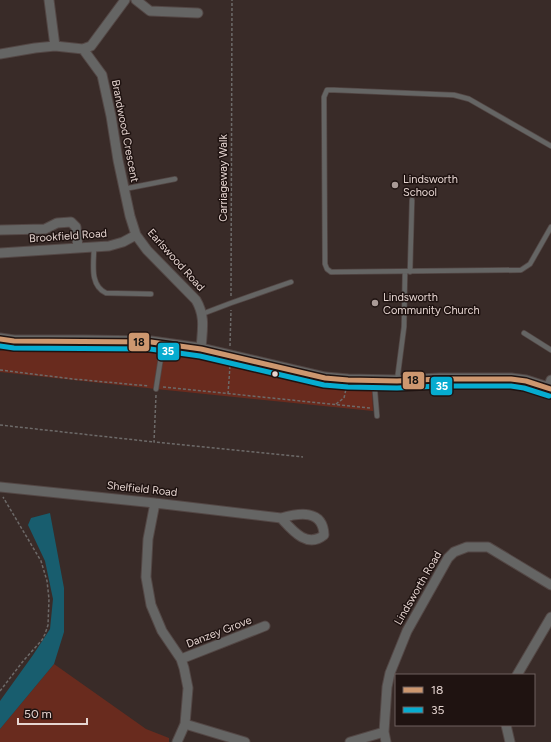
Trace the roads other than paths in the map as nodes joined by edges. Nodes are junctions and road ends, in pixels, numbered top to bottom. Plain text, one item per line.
1 (49, 0) edge
2 (125, 0) edge
3 (136, 0) edge
4 (198, 13) dead end
5 (56, 46) junction
6 (84, 49) junction
7 (0, 54) edge
8 (551, 146) edge
9 (175, 179) dead end
10 (124, 189) junction
11 (412, 200) dead end
12 (551, 227) edge
13 (0, 230) edge
14 (136, 235) junction
15 (94, 247) junction
16 (78, 248) junction
17 (0, 252) edge
18 (408, 272) junction
19 (291, 282) dead end
20 (151, 294) dead end
21 (202, 314) junction
22 (524, 333) dead end
23 (0, 339) edge
24 (14, 342) junction
25 (0, 344) edge
26 (163, 344) junction
27 (201, 349) junction
28 (551, 350) edge
29 (374, 380) junction
30 (397, 381) junction
31 (550, 386) edge
32 (156, 388) road end
33 (377, 416) dead end
34 (0, 487) edge
35 (155, 503) junction
36 (281, 518) dead end
37 (551, 585) edge
38 (551, 617) edge
39 (265, 626) dead end
40 (181, 659) junction
41 (518, 674) edge
42 (185, 724) junction
43 (506, 726) edge
44 (384, 732) junction
45 (177, 742) edge
46 (244, 742) edge
47 (350, 742) edge
48 (386, 742) edge
49 (510, 742) edge

1 - 5 street
2 - 6 street
3 - 4 street
5 - 6 street
5 - 7 street
6 - 10 street, Brandwood Crescent
8 - 18 lane
9 - 10 lane
10 - 14 street, Brandwood Crescent
11 - 18 lane
12 - 18 lane
13 - 16 street
14 - 15 street, Brookfield Road
14 - 21 street, Earlswood Road
15 - 16 street, Brookfield Road
15 - 20 lane
16 - 17 street, Brookfield Road
18 - 30 lane
19 - 21 lane
21 - 27 street, Earlswood Road
22 - 28 lane
23 - 24 street
24 - 25 street
24 - 26 street
26 - 27 street
26 - 32 lane
27 - 29 street
29 - 30 street
29 - 33 lane
30 - 31 street
34 - 35 street, Shelfield Road
35 - 36 street, Shelfield Road
35 - 40 street
37 - 44 street, Lindsworth Road
38 - 41 street
39 - 40 street, Danzey Grove
40 - 42 street
42 - 45 street
42 - 46 street
43 - 49 street
44 - 47 street
44 - 48 street, Lindsworth Road

